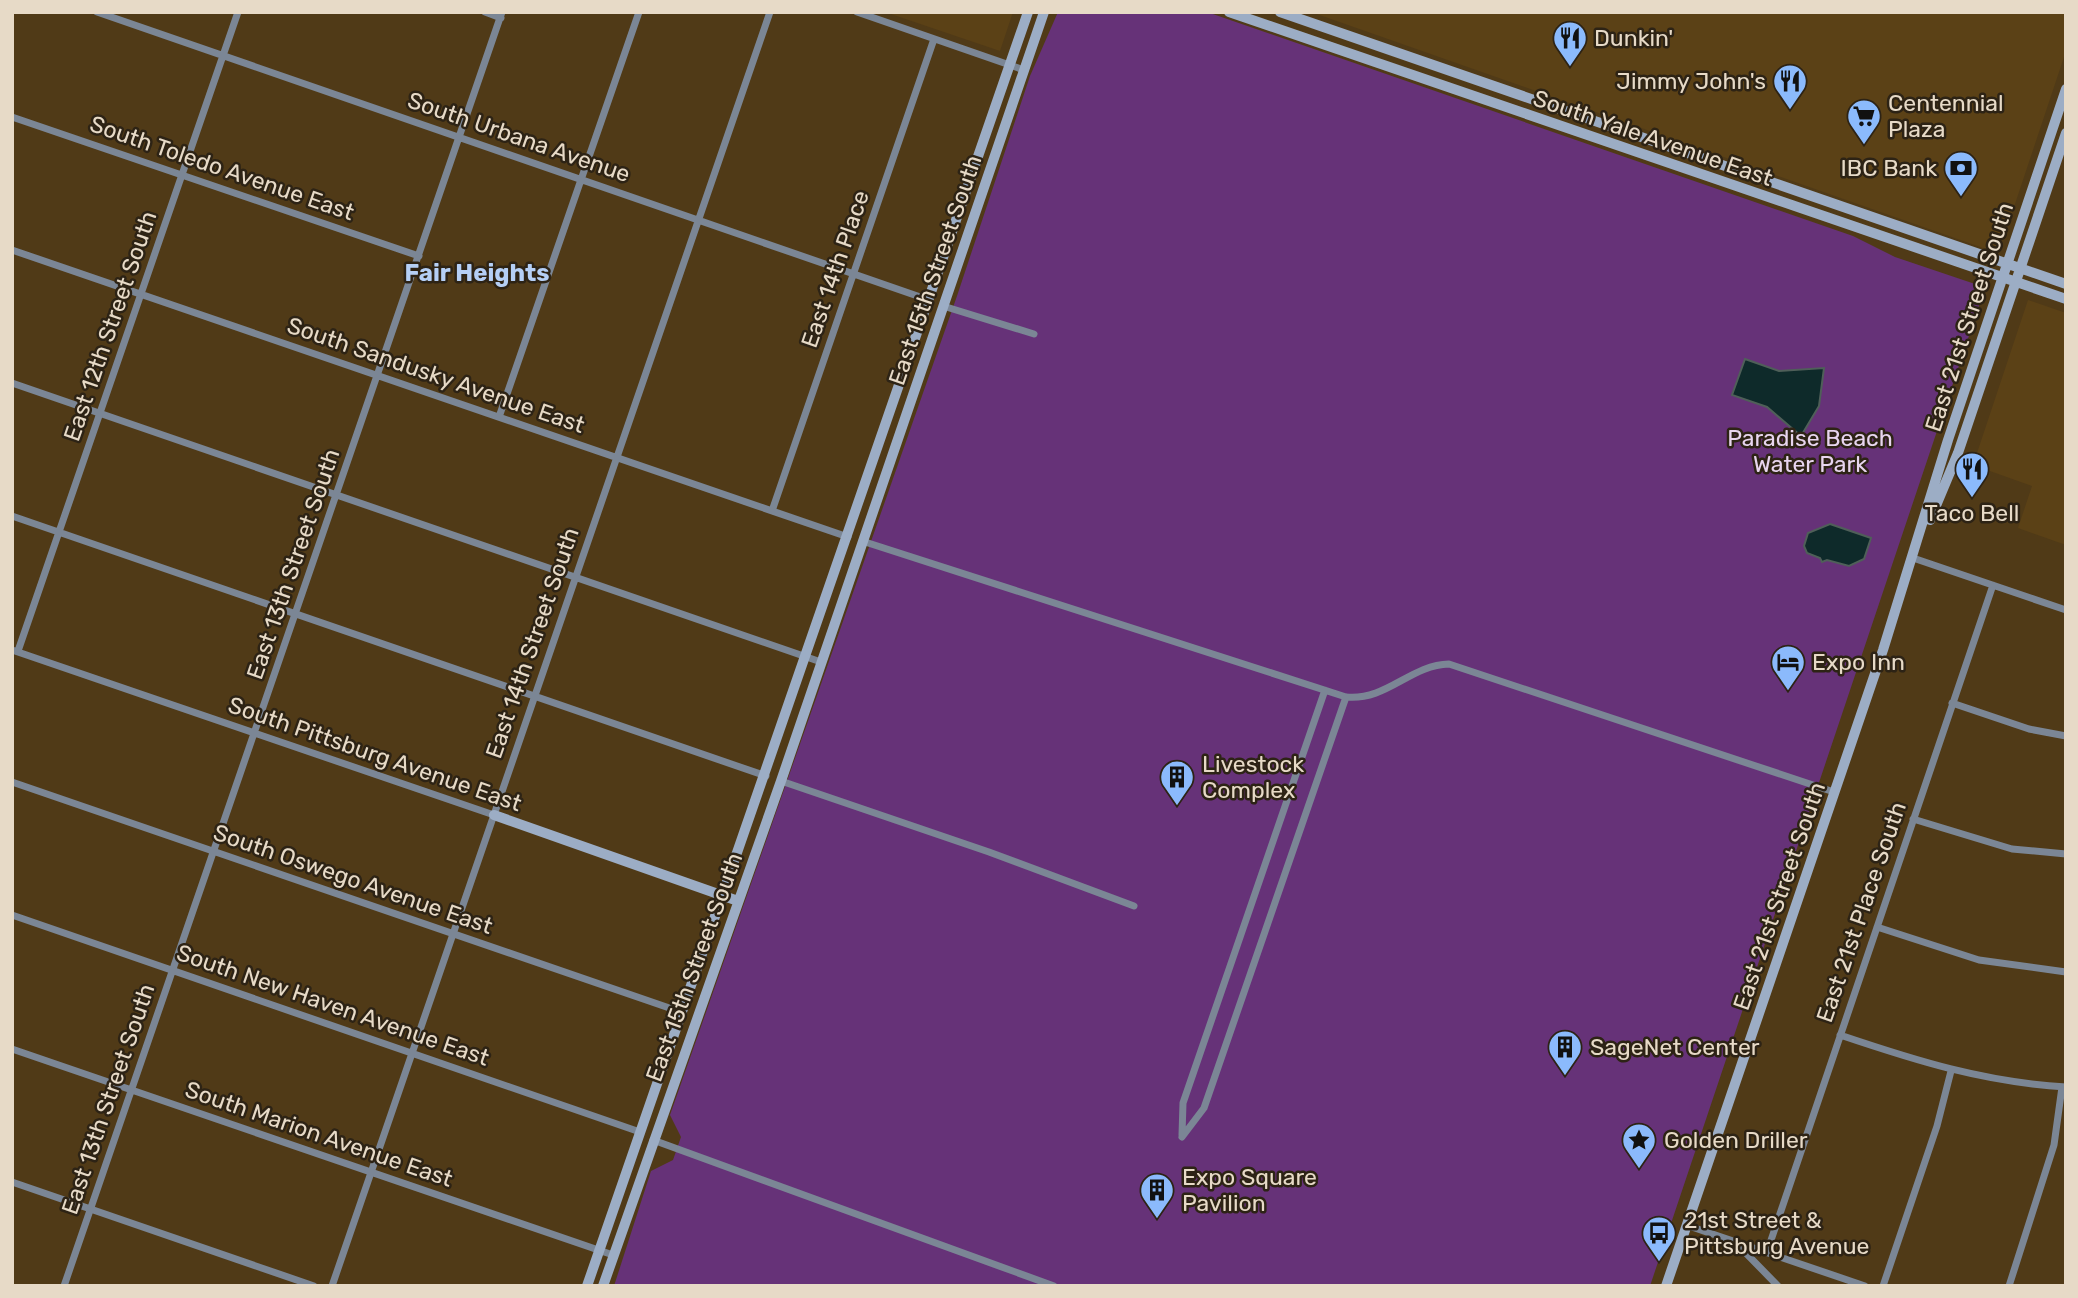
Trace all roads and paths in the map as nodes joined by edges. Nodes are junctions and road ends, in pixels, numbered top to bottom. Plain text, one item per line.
1 (97, 12) edge
2 (238, 12) edge
3 (485, 12) edge
4 (639, 12) edge
5 (769, 12) edge
6 (857, 12) edge
7 (1028, 12) edge
8 (1044, 12) edge
9 (1229, 12) edge
10 (1280, 12) edge
11 (501, 15) edge
12 (1247, 15) edge
13 (934, 39) junction
14 (223, 55) junction
15 (1009, 65) junction
16 (1431, 65) junction
17 (1024, 70) junction
18 (1426, 80) junction
19 (2066, 89) edge
20 (1536, 101) junction
21 (1530, 116) junction
22 (12, 117) edge
23 (1617, 129) junction
24 (2066, 133) edge
25 (460, 137) junction
26 (1612, 144) junction
27 (1724, 166) junction
28 (182, 175) junction
29 (581, 179) junction
30 (1718, 181) junction
31 (699, 219) junction
32 (12, 250) edge
33 (419, 256) junction
34 (2007, 264) junction
35 (2021, 269) junction
36 (854, 272) junction
37 (2002, 279) junction
38 (2016, 283) junction
39 (2066, 284) edge
40 (141, 294) junction
41 (2066, 299) edge
42 (929, 300) junction
43 (943, 306) junction
44 (1034, 334) dead end
45 (379, 375) junction
46 (12, 383) edge
47 (100, 413) junction
48 (499, 417) junction
49 (616, 457) junction
50 (337, 494) junction
51 (772, 511) junction
52 (12, 516) edge
53 (59, 532) junction
54 (848, 537) junction
55 (862, 541) junction
56 (1913, 558) junction
57 (574, 578) junction
58 (1993, 585) junction
59 (2066, 610) edge
60 (297, 613) junction
61 (15, 651) edge
62 (807, 657) junction
63 (821, 662) junction
64 (1325, 691) junction
65 (535, 696) junction
66 (1346, 697) junction
67 (1952, 703) junction
68 (255, 733) junction
69 (2066, 736) edge
70 (765, 776) junction
71 (780, 781) junction
72 (12, 782) edge
73 (1834, 792) junction
74 (494, 815) junction
75 (1913, 819) junction
76 (214, 851) junction
77 (2066, 855) edge
78 (724, 895) junction
79 (738, 901) junction
80 (1134, 906) dead end
81 (12, 915) edge
82 (1877, 927) junction
83 (453, 934) junction
84 (173, 970) junction
85 (2066, 972) edge
86 (681, 1012) junction
87 (695, 1017) junction
88 (1840, 1035) junction
89 (12, 1049) edge
90 (412, 1053) junction
91 (1951, 1072) junction
92 (2064, 1087) edge
93 (131, 1090) junction
94 (640, 1132) junction
95 (653, 1140) junction
96 (372, 1172) junction
97 (12, 1182) edge
98 (90, 1209) junction
99 (1686, 1225) junction
100 (1734, 1241) junction
101 (599, 1250) junction
102 (1767, 1252) junction
103 (613, 1255) junction
104 (64, 1286) edge
105 (314, 1286) edge
106 (332, 1286) edge
107 (587, 1286) edge
108 (603, 1286) edge
109 (1054, 1286) edge
110 (1666, 1286) edge
111 (1778, 1286) edge
112 (1865, 1286) edge
113 (1883, 1286) edge
114 (2009, 1286) edge

1 - 14 street, South Urbana Avenue
2 - 14 street, East 12th Street South
3 - 11 street
4 - 29 street
5 - 31 street, East 14th Street South
6 - 13 street
7 - 15 main road, East 15th Street South
8 - 17 main road, East 15th Street South
9 - 12 main road, South Yale Avenue East
10 - 16 main road, South Yale Avenue East
11 - 25 street, East 13th Street South
12 - 18 main road, South Yale Avenue East
13 - 15 street
13 - 36 street, East 14th Place
14 - 25 street, South Urbana Avenue
14 - 28 street, East 12th Street South
15 - 17 street
15 - 42 main road, East 15th Street South
16 - 18 main road
16 - 20 main road, South Yale Avenue East
17 - 43 main road, East 15th Street South
18 - 21 main road, South Yale Avenue East
19 - 34 main road, East 21st Street South
20 - 21 main road
20 - 23 main road, South Yale Avenue East
21 - 26 main road, South Yale Avenue East
22 - 28 street, South Toledo Avenue East
23 - 26 main road
23 - 27 main road, South Yale Avenue East
24 - 35 main road, East 21st Street South
25 - 29 street, South Urbana Avenue
25 - 33 street, East 13th Street South
26 - 30 main road, South Yale Avenue East
27 - 30 main road
27 - 34 main road, South Yale Avenue East
28 - 33 street, South Toledo Avenue East
28 - 40 street, East 12th Street South
29 - 31 street, South Urbana Avenue
29 - 48 street
30 - 37 main road, South Yale Avenue East
31 - 36 street, South Urbana Avenue
31 - 49 street, East 14th Street South
32 - 40 street, South Sandusky Avenue East
33 - 45 street, East 13th Street South
34 - 35 main road, South Yale Avenue East
34 - 37 main road, East 21st Street South
35 - 38 main road, East 21st Street South
35 - 39 main road, South Yale Avenue East
36 - 42 street, South Urbana Avenue
36 - 51 street, East 14th Place
37 - 38 main road, South Yale Avenue East
37 - 56 main road, East 21st Street South
38 - 41 main road, South Yale Avenue East
38 - 56 main road, East 21st Street South
40 - 45 street, South Sandusky Avenue East
40 - 47 street, East 12th Street South
42 - 43 main road
42 - 54 main road, East 15th Street South
43 - 44 street
43 - 55 main road, East 15th Street South
45 - 48 street, South Sandusky Avenue East
45 - 50 street, East 13th Street South
46 - 47 street
47 - 50 street
47 - 53 street, East 12th Street South
48 - 49 street, South Sandusky Avenue East
49 - 51 street, South Sandusky Avenue East
49 - 57 street, East 14th Street South
50 - 57 street
50 - 60 street, East 13th Street South
51 - 54 street, South Sandusky Avenue East
52 - 53 street
53 - 60 street
53 - 61 street, East 12th Street South
54 - 55 main road
54 - 62 main road, East 15th Street South
55 - 63 main road, East 15th Street South
55 - 64 street
56 - 58 street
56 - 73 main road, East 21st Street South
57 - 62 street
57 - 65 street, East 14th Street South
58 - 59 street
58 - 67 street, East 21st Place South
60 - 65 street
60 - 68 street, East 13th Street South
61 - 68 street, South Pittsburg Avenue East
62 - 63 street
62 - 70 main road, East 15th Street South
63 - 71 main road, East 15th Street South
64 - 66 street
64 - 66 street
65 - 70 street
65 - 74 street, East 14th Street South
66 - 73 street
67 - 69 street
67 - 75 street, East 21st Place South
68 - 74 street, South Pittsburg Avenue East
68 - 76 street, East 13th Street South
70 - 71 main road
70 - 78 main road, East 15th Street South
71 - 79 main road, East 15th Street South
71 - 80 street
72 - 76 street, South Oswego Avenue East
73 - 99 main road, East 21st Street South
74 - 78 main road, South Pittsburg Avenue East
74 - 83 street, East 14th Street South
75 - 77 street
75 - 82 street, East 21st Place South
76 - 83 street, South Oswego Avenue East
76 - 84 street, East 13th Street South
78 - 79 main road, South Pittsburg Avenue East
78 - 86 main road, East 15th Street South
79 - 87 main road, East 15th Street South
81 - 84 street, South New Haven Avenue East
82 - 85 street
82 - 88 street, East 21st Place South
83 - 86 street, South Oswego Avenue East
83 - 90 street, East 14th Street South
84 - 90 street, South New Haven Avenue East
84 - 93 street, East 13th Street South
86 - 87 main road
86 - 94 main road, East 15th Street South
87 - 95 main road, East 15th Street South
88 - 91 street
88 - 102 street, East 21st Place South
89 - 93 street, South Marion Avenue East
90 - 94 street, South New Haven Avenue East
90 - 96 street, East 14th Street South
91 - 92 street
91 - 113 street
92 - 114 street
93 - 96 street, South Marion Avenue East
93 - 98 street, East 13th Street South
94 - 95 main road
94 - 101 main road, East 15th Street South
95 - 103 main road, East 15th Street South
95 - 109 street
96 - 101 street, South Marion Avenue East
96 - 106 street, East 14th Street South
97 - 98 street
98 - 104 street, East 13th Street South
98 - 105 street
99 - 100 street
99 - 110 main road, East 21st Street South
100 - 102 street
100 - 111 street
101 - 103 street, South Marion Avenue East
101 - 107 main road, East 15th Street South
102 - 112 street
103 - 108 main road, East 15th Street South

